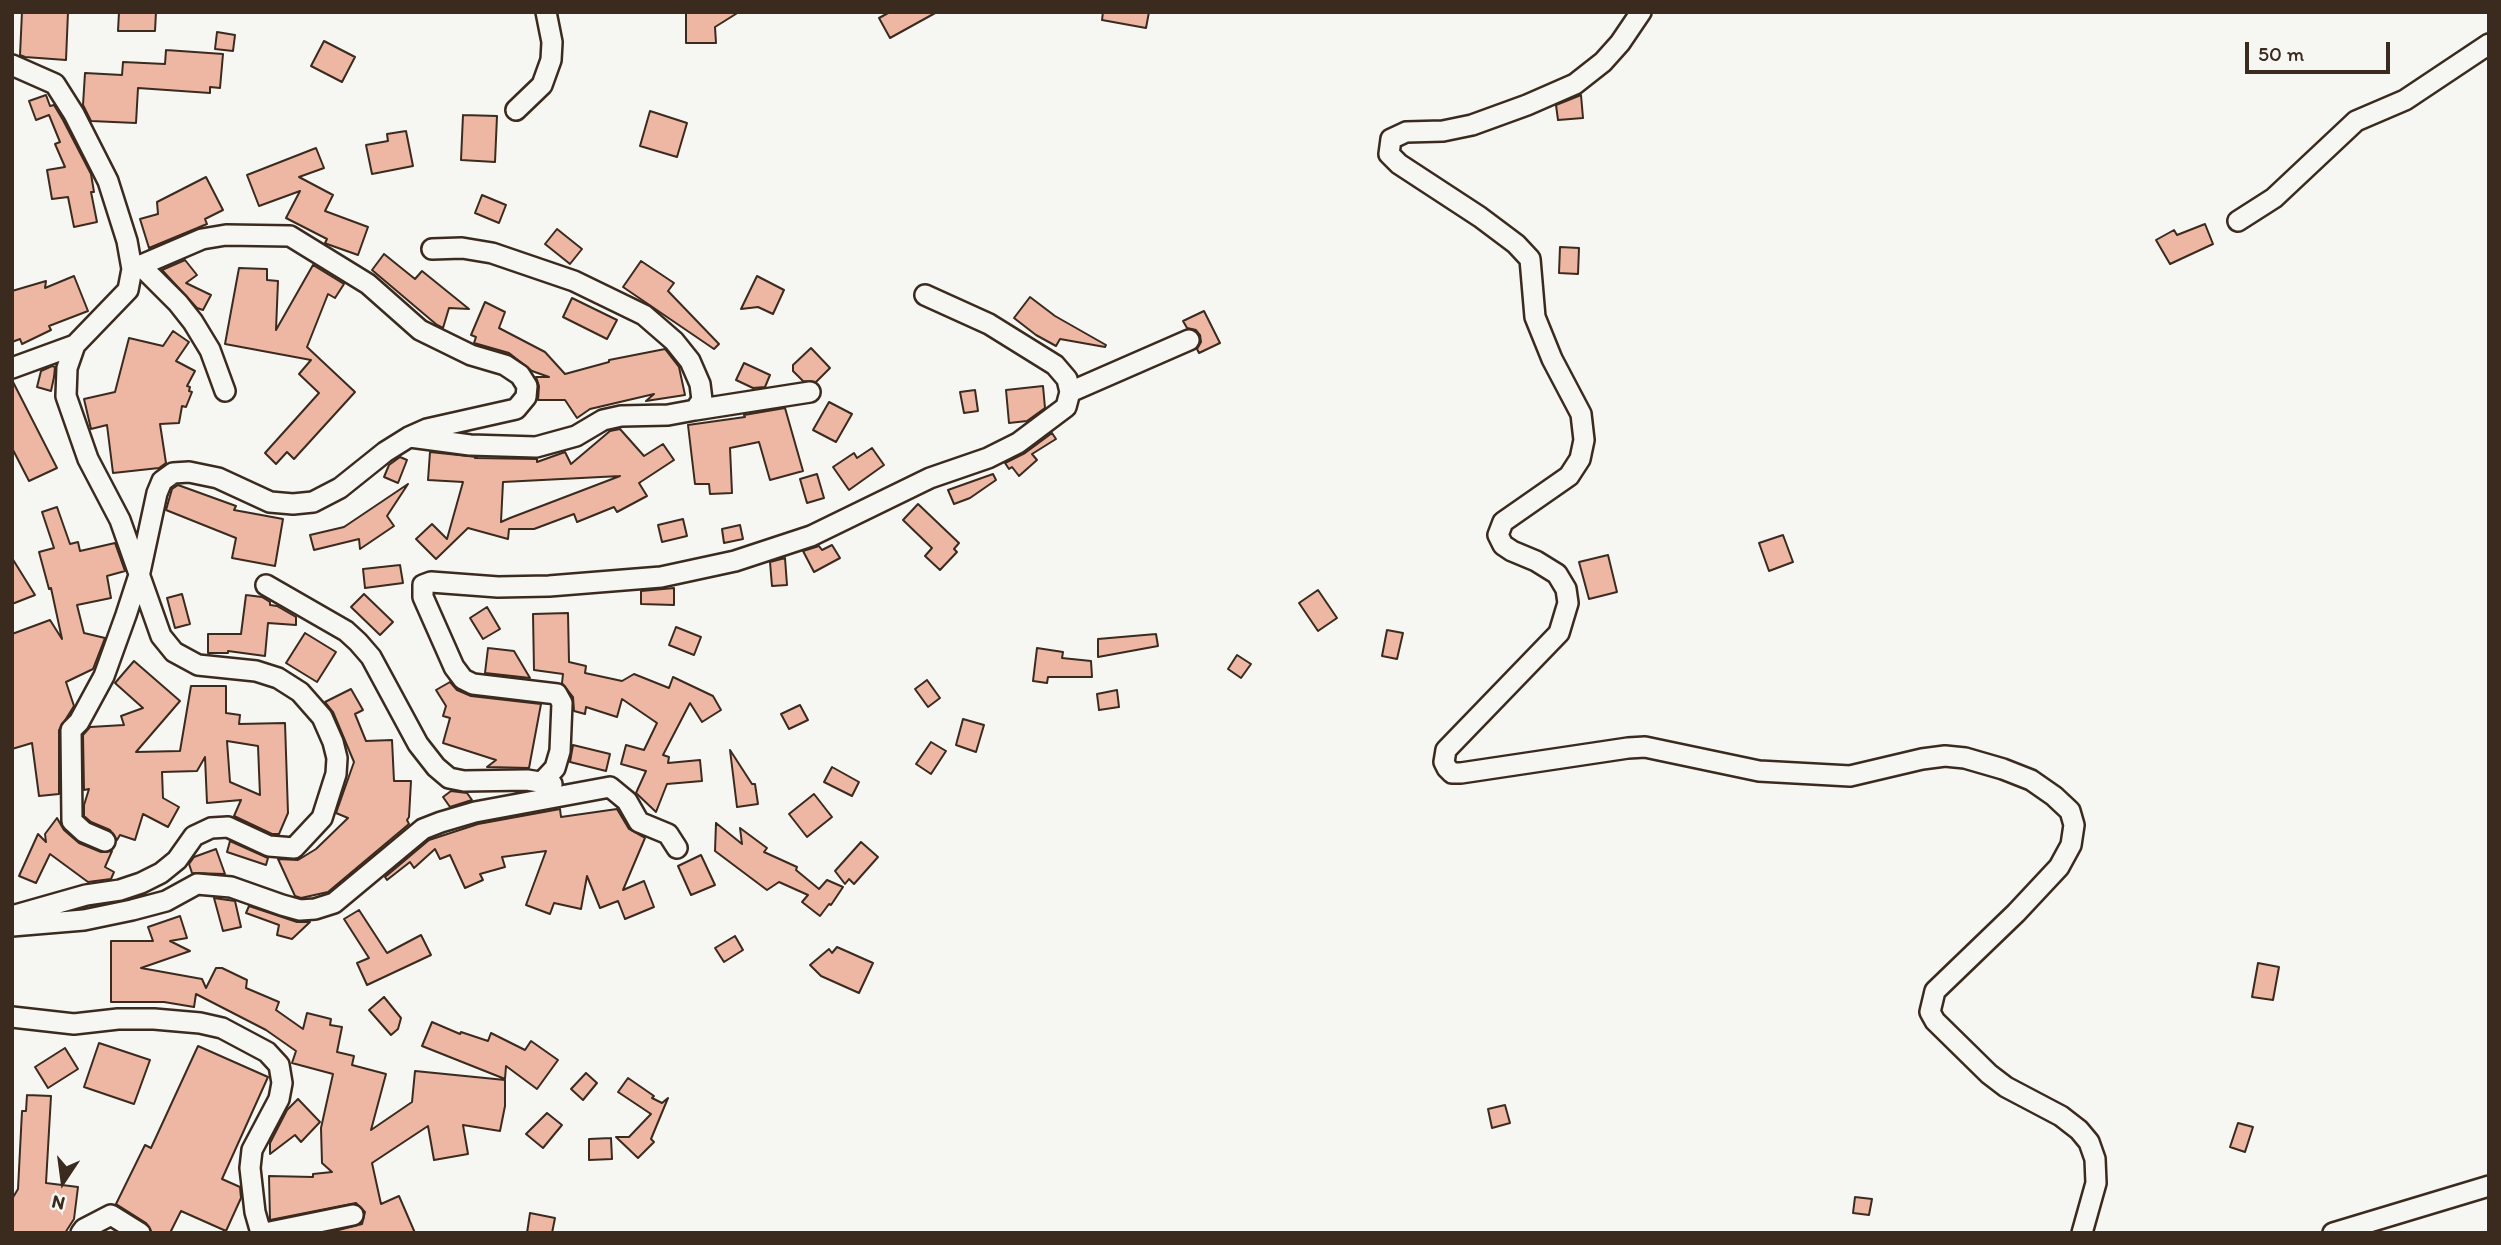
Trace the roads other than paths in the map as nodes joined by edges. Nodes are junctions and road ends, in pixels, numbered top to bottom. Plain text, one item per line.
1 (546, 12) edge
2 (1641, 12) edge
3 (2489, 44) edge
4 (12, 65) edge
5 (516, 110) dead end
6 (2238, 221) dead end
7 (432, 249) dead end
8 (136, 267) junction
9 (925, 295) dead end
10 (1189, 340) dead end
11 (75, 345) junction
12 (12, 368) edge
13 (225, 391) dead end
14 (810, 392) dead end
15 (1070, 392) junction
16 (695, 410) junction
17 (409, 437) junction
18 (140, 572) junction
19 (266, 585) dead end
20 (542, 782) junction
21 (580, 792) junction
22 (105, 841) dead end
23 (677, 848) dead end
24 (12, 916) edge
25 (12, 926) edge
26 (12, 1017) edge
27 (2489, 1186) edge
28 (353, 1215) dead end
29 (82, 1233) edge
30 (140, 1233) edge
31 (263, 1233) edge
32 (2082, 1233) edge
33 (2333, 1233) edge

1 - 5 street
2 - 32 street
3 - 6 street
4 - 8 street
7 - 16 street
8 - 11 street
8 - 13 street
8 - 17 street
9 - 15 street
10 - 15 street
11 - 12 street
11 - 18 street
14 - 16 street
15 - 20 street
16 - 17 street
17 - 18 street
18 - 22 street
18 - 24 street
19 - 20 street
20 - 21 street
21 - 23 street
21 - 25 street
26 - 31 street
27 - 33 street
28 - 31 street
29 - 30 street

